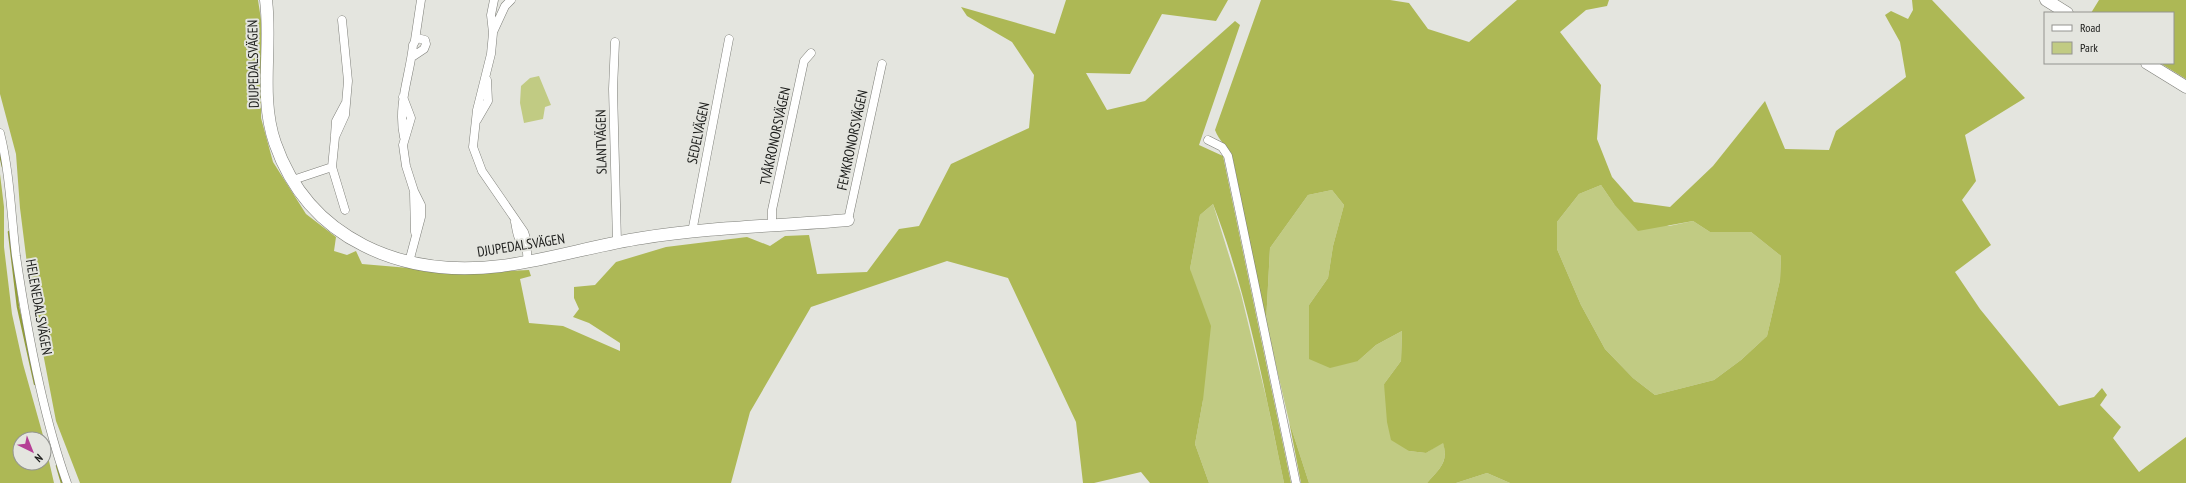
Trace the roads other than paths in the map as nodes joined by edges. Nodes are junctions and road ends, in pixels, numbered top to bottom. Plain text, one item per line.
1 (266, 0) edge
2 (420, 0) edge
3 (494, 0) edge
4 (2046, 0) edge
5 (508, 3) edge
6 (2065, 12) edge
7 (342, 20) dead end
8 (493, 33) junction
9 (729, 39) dead end
10 (415, 40) junction
11 (615, 42) dead end
12 (811, 53) dead end
13 (412, 57) junction
14 (882, 64) dead end
15 (2149, 64) edge
16 (2186, 87) edge
17 (0, 133) edge
18 (1208, 140) dead end
19 (332, 167) junction
20 (293, 180) junction
21 (345, 210) dead end
22 (848, 220) joint
23 (772, 226) junction
24 (692, 232) junction
25 (617, 242) junction
26 (409, 262) junction
27 (528, 262) junction
28 (67, 483) edge
29 (1296, 483) edge

1 - 20 street, DJUPEDALSVÄGEN
2 - 10 street
3 - 5 street
3 - 8 street
4 - 6 street
5 - 8 street
7 - 19 street
8 - 27 street
9 - 24 street, SEDELVÄGEN
10 - 13 street
10 - 13 street
11 - 25 street, SLANTVÄGEN
12 - 23 street, TVÅKRONORSVÄGEN
13 - 26 street
14 - 22 street, FEMKRONORSVÄGEN
15 - 16 street
17 - 28 street, HELENEDALSVÄGEN
18 - 29 street
19 - 20 street
19 - 21 street
20 - 26 street, DJUPEDALSVÄGEN
22 - 23 street, DJUPEDALSVÄGEN
23 - 24 street, DJUPEDALSVÄGEN
24 - 25 street, DJUPEDALSVÄGEN
25 - 27 street, DJUPEDALSVÄGEN
26 - 27 street, DJUPEDALSVÄGEN

